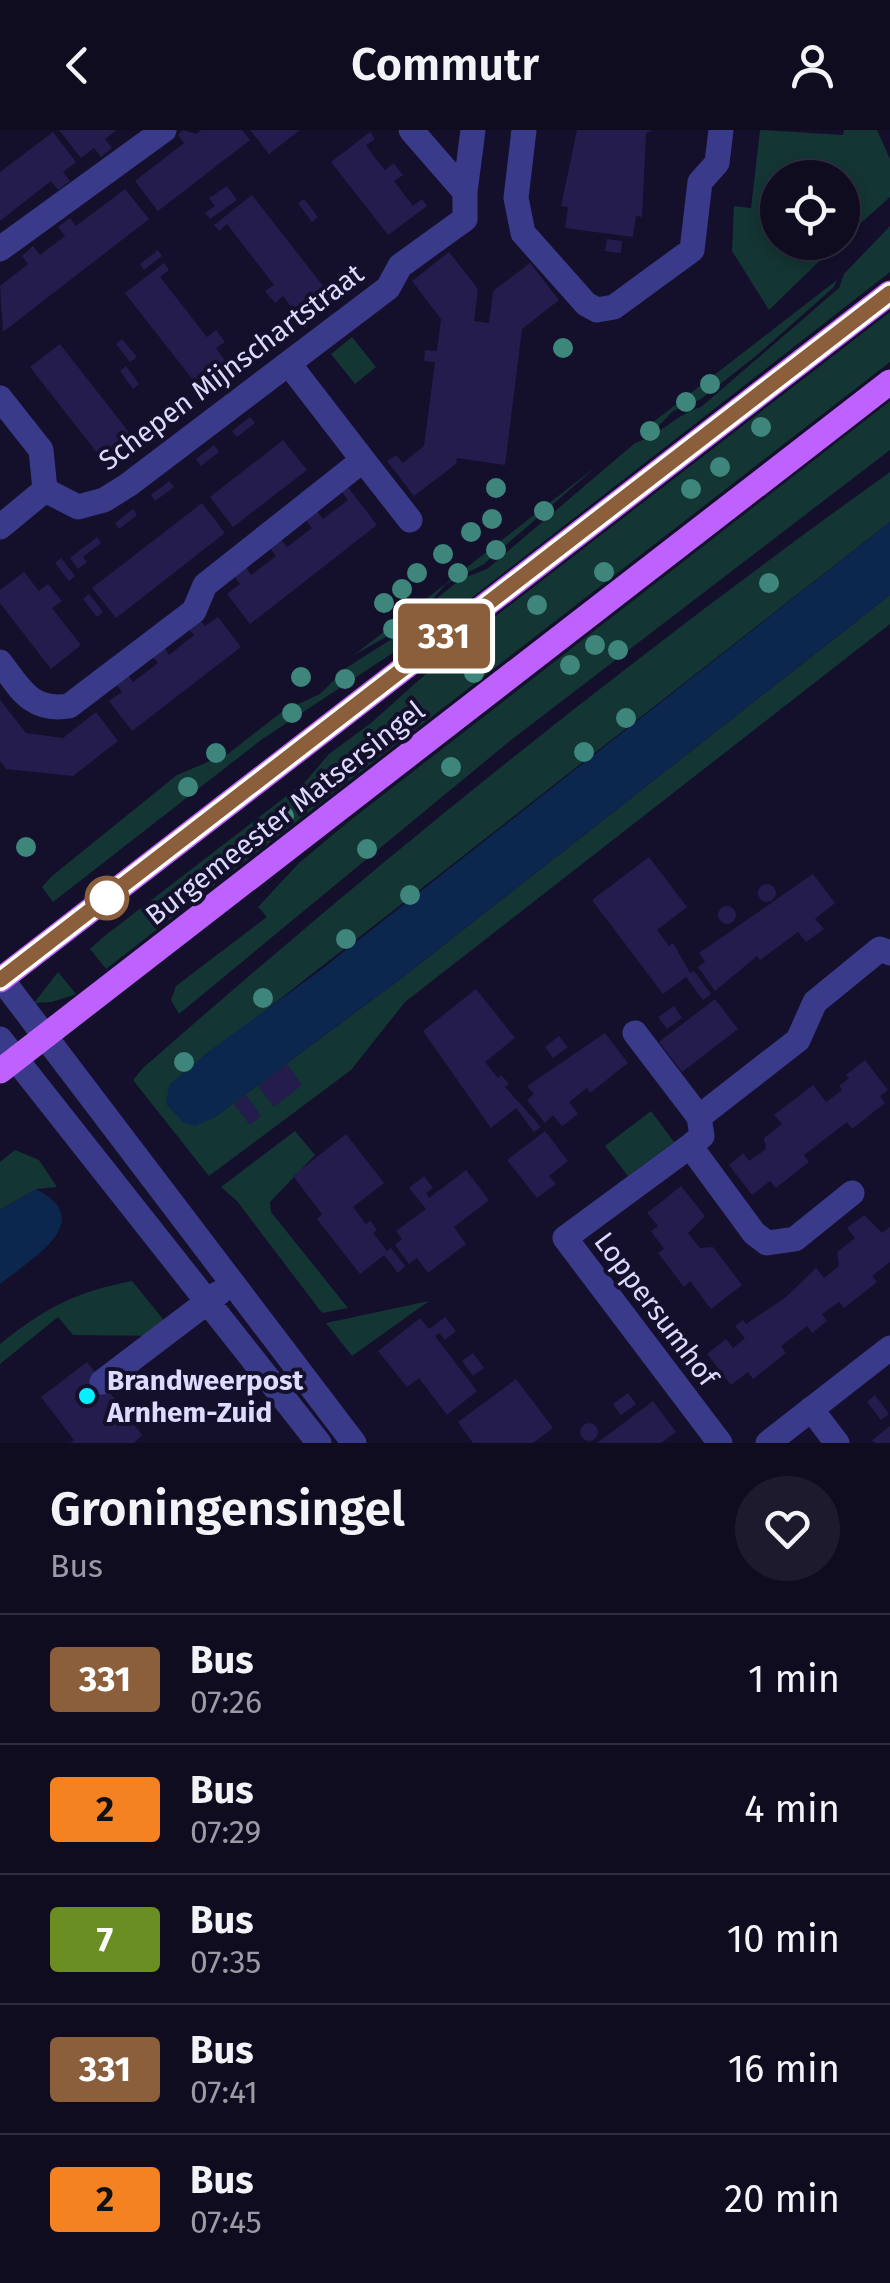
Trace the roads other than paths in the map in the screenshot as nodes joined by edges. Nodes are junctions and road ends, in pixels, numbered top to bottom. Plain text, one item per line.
1 (164, 130) edge
2 (411, 130) edge
3 (473, 130) edge
4 (524, 130) edge
5 (720, 130) edge
6 (465, 192) junction
7 (0, 249) edge
8 (890, 293) edge
9 (289, 364) junction
10 (890, 382) edge
11 (0, 398) edge
12 (363, 460) junction
13 (46, 490) junction
14 (410, 520) dead end
15 (0, 526) edge
16 (0, 662) edge
17 (885, 951) edge
18 (0, 978) edge
19 (635, 1034) dead end
20 (45, 1036) junction
21 (5, 1056) edge
22 (699, 1117) junction
23 (690, 1146) junction
24 (852, 1193) dead end
25 (234, 1280) junction
26 (208, 1302) junction
27 (890, 1348) edge
28 (102, 1382) dead end
29 (812, 1409) junction
30 (319, 1443) edge
31 (354, 1443) edge
32 (720, 1443) edge
33 (768, 1443) edge
34 (837, 1443) edge

1 - 7 street
2 - 6 street
3 - 6 street
4 - 5 street
6 - 9 street, Schepen Mijnschartstraat
8 - 18 main road, Burgemeester Matsersingel
9 - 12 street
9 - 13 street, Schepen Mijnschartstraat
10 - 20 main road, Burgemeester Matsersingel
11 - 13 street
12 - 14 street
12 - 16 street
13 - 15 street
17 - 22 street
18 - 20 street
19 - 22 street
20 - 21 main road, Burgemeester Matsersingel
20 - 25 street
21 - 26 street
22 - 23 street
23 - 24 street
23 - 32 street, Loppersumhof
25 - 26 street
25 - 31 street
26 - 28 street
26 - 30 street
27 - 29 street
29 - 33 street
29 - 34 street

